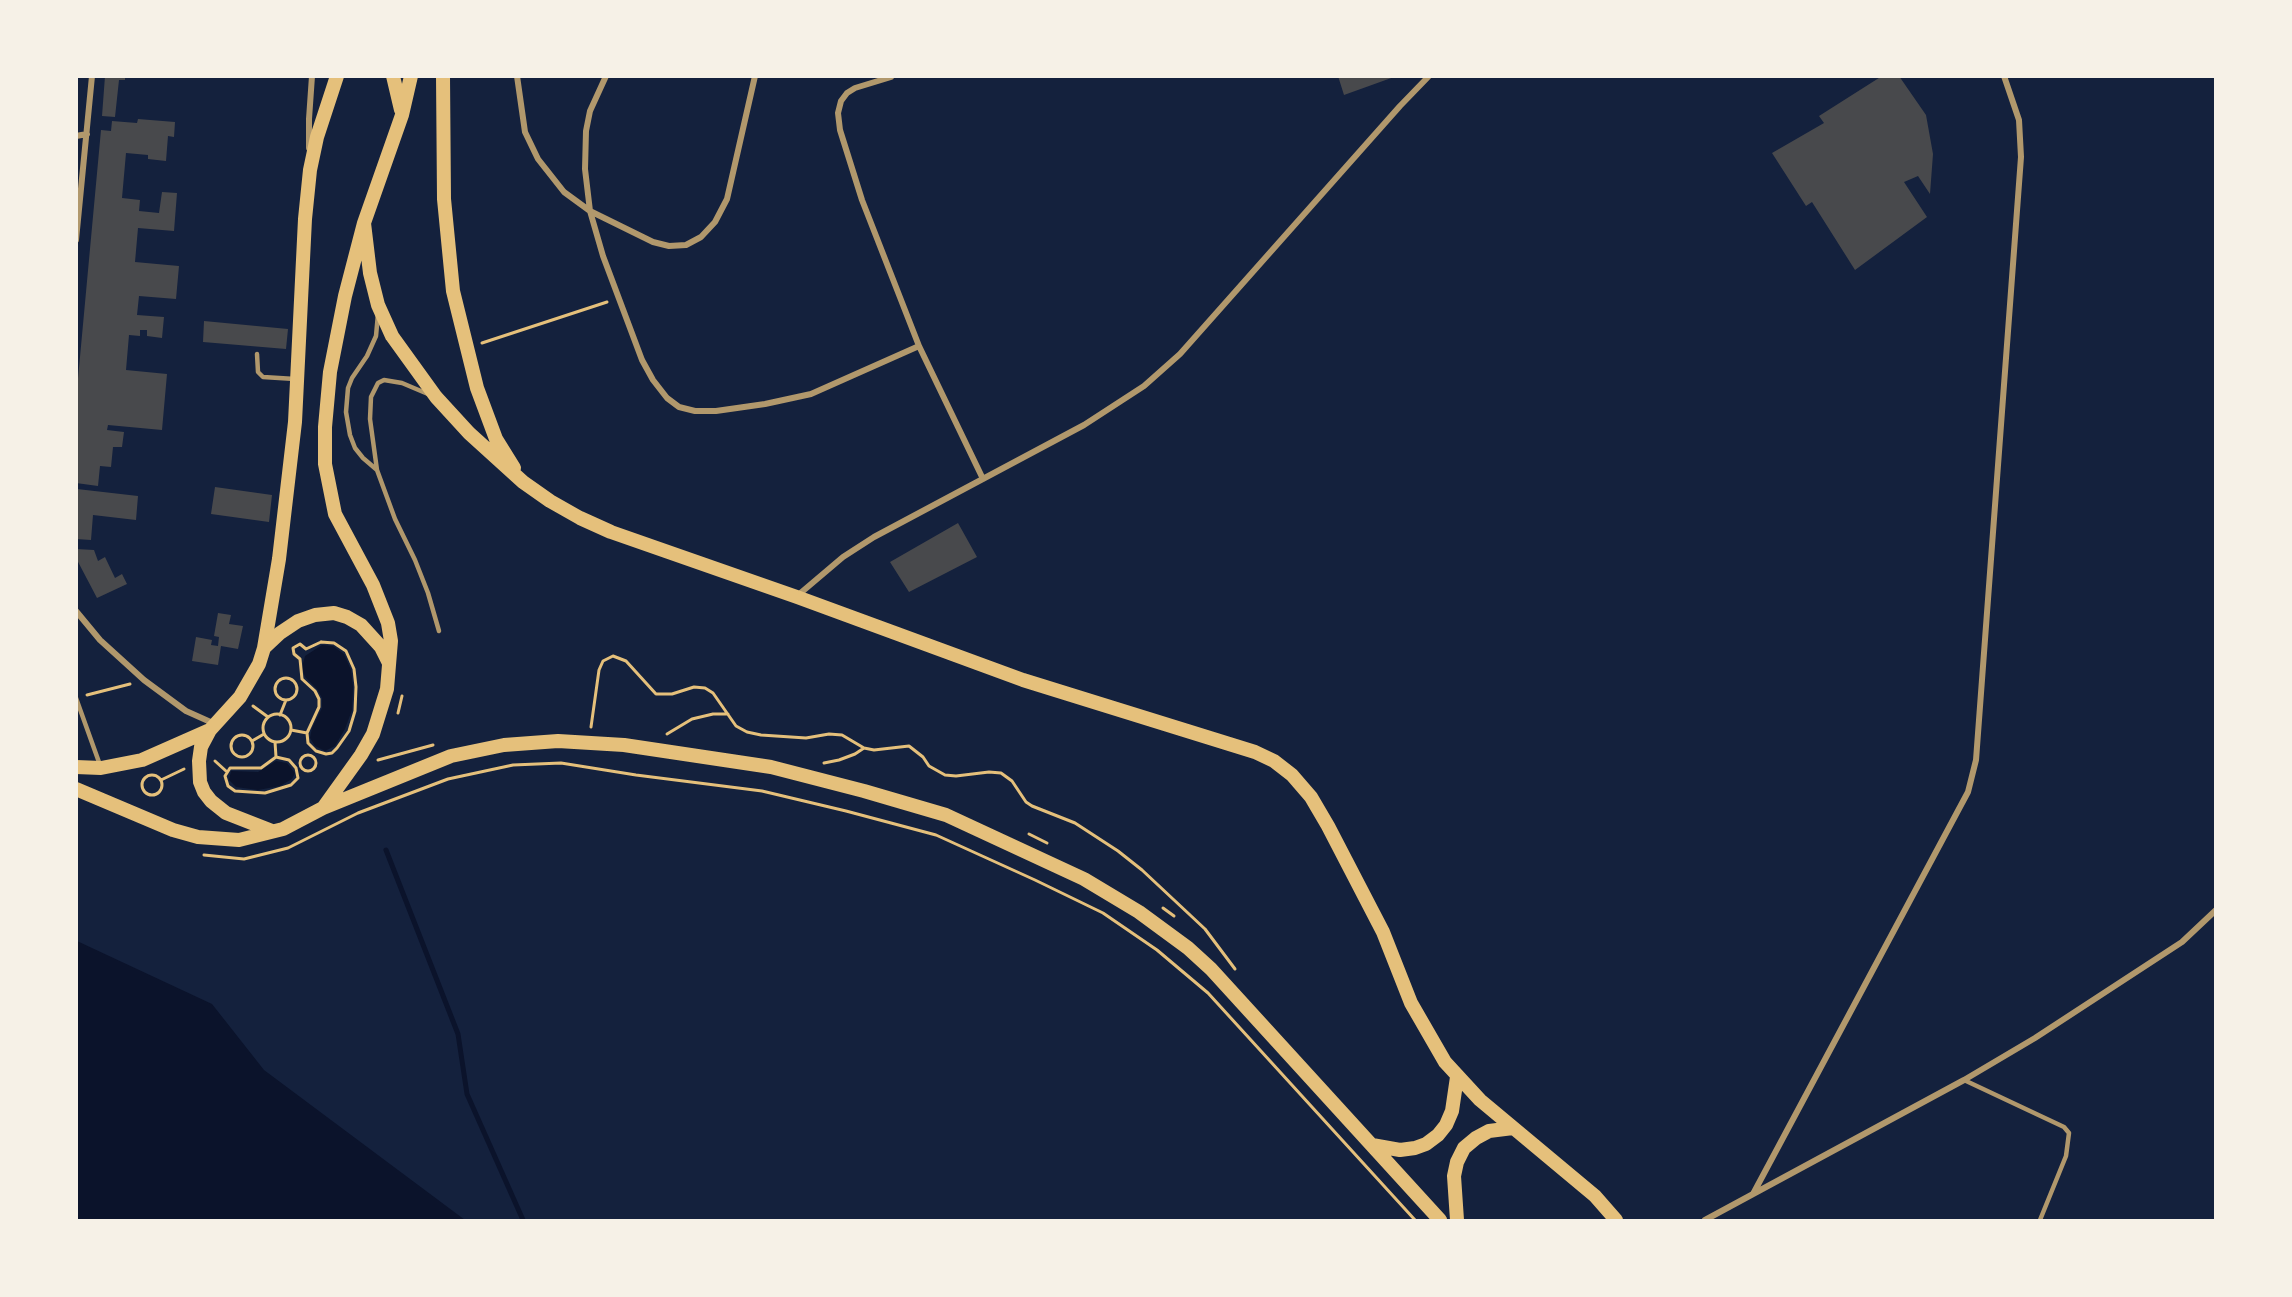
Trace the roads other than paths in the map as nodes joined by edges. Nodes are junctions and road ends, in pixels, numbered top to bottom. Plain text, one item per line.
1 (92, 76) edge
2 (312, 76) edge
3 (337, 76) edge
4 (383, 76) edge
5 (411, 76) edge
6 (443, 76) edge
7 (517, 76) edge
8 (606, 76) edge
9 (755, 76) edge
10 (1429, 76) edge
11 (2004, 76) edge
12 (891, 77) edge
13 (395, 81) edge
14 (402, 115) junction
15 (87, 134) junction
16 (76, 136) edge
17 (310, 170) junction
18 (590, 210) junction
19 (364, 223) junction
20 (76, 240) edge
21 (378, 305) junction
22 (919, 346) junction
23 (257, 354) dead end
24 (298, 379) junction
25 (436, 397) junction
26 (377, 470) junction
27 (983, 479) junction
28 (523, 482) junction
29 (797, 597) junction
30 (76, 611) edge
31 (439, 631) dead end
32 (264, 648) junction
33 (390, 664) junction
34 (76, 698) edge
35 (213, 727) junction
36 (76, 767) edge
37 (101, 768) junction
38 (76, 789) edge
39 (323, 807) junction
40 (272, 831) junction
41 (2216, 910) edge
42 (1457, 1077) junction
43 (1964, 1080) junction
44 (1513, 1128) junction
45 (1372, 1145) junction
46 (1753, 1194) junction
47 (1440, 1221) edge
48 (1457, 1221) edge
49 (1616, 1221) edge
50 (1705, 1221) edge
51 (2040, 1221) edge

1 - 15 street
2 - 17 street
3 - 17 main road
4 - 13 main road
5 - 14 main road
6 - 28 main road
7 - 18 street
8 - 18 street
9 - 18 street
10 - 27 street
11 - 46 street
12 - 22 street
13 - 14 main road
14 - 19 main road
15 - 16 street
15 - 20 street
17 - 24 main road
18 - 22 street
19 - 21 main road
19 - 33 main road
21 - 25 main road
21 - 26 lane
22 - 27 street
23 - 24 lane
24 - 32 main road
25 - 26 lane
25 - 28 main road
26 - 31 lane
27 - 29 street
28 - 29 main road
29 - 42 main road
30 - 35 street
32 - 33 main road
32 - 35 main road
33 - 39 main road
34 - 37 lane
35 - 37 main road
35 - 40 main road
36 - 37 main road
38 - 40 main road
39 - 40 main road
39 - 45 main road
41 - 43 street
42 - 44 main road
42 - 45 main road
43 - 46 street
43 - 51 lane
44 - 48 main road
44 - 49 main road
45 - 47 main road
46 - 50 street

